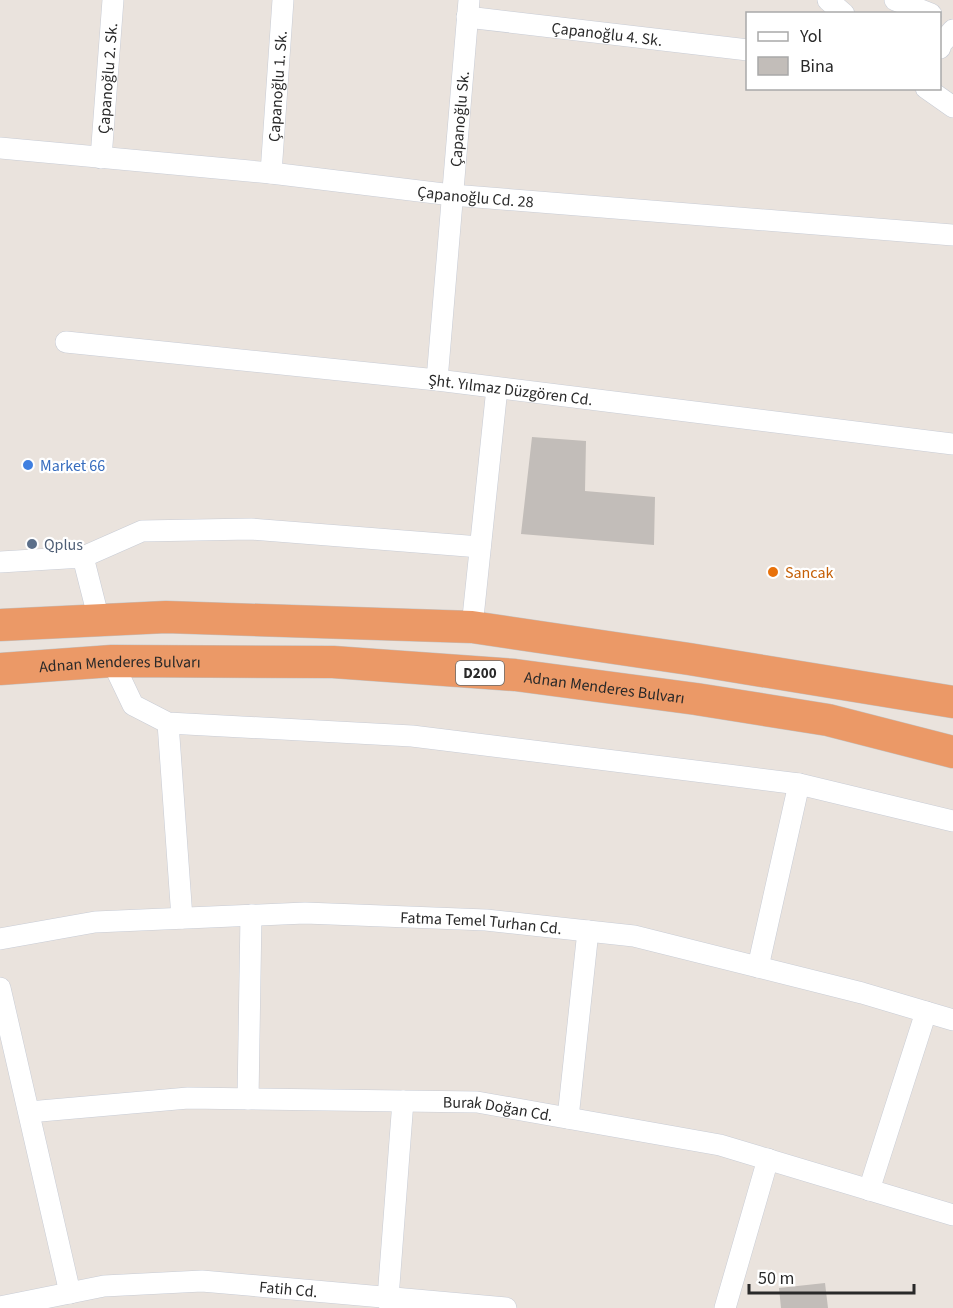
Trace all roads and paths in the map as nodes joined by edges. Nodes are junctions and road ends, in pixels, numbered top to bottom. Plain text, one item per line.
1 (113, 0) edge
2 (283, 0) edge
3 (828, 0) edge
4 (895, 0) edge
5 (468, 8) edge
6 (842, 12) edge
7 (926, 12) edge
8 (953, 30) edge
9 (941, 45) edge
10 (746, 50) edge
11 (941, 83) edge
12 (929, 90) edge
13 (953, 106) edge
14 (0, 148) edge
15 (100, 158) junction
16 (272, 173) junction
17 (452, 195) junction
18 (953, 235) edge
19 (66, 342) dead end
20 (437, 380) junction
21 (497, 387) junction
22 (953, 444) edge
23 (480, 547) junction
24 (83, 557) junction
25 (0, 562) edge
26 (99, 620) junction
27 (0, 625) edge
28 (472, 627) junction
29 (112, 661) junction
30 (0, 669) edge
31 (953, 702) edge
32 (168, 723) junction
33 (953, 752) edge
34 (799, 784) junction
35 (953, 821) edge
36 (251, 915) junction
37 (182, 918) junction
38 (588, 931) junction
39 (0, 939) edge
40 (758, 967) junction
41 (0, 988) edge
42 (926, 1012) junction
43 (953, 1020) edge
44 (248, 1099) junction
45 (404, 1101) junction
46 (29, 1112) junction
47 (568, 1118) junction
48 (768, 1159) junction
49 (869, 1190) junction
50 (953, 1215) edge
51 (70, 1293) junction
52 (389, 1303) edge
53 (0, 1307) edge
54 (506, 1308) edge
55 (725, 1308) edge

1 - 15 street, Çapanoğlu 2. Sk.
2 - 16 street, Çapanoğlu 1. Sk.
3 - 6 street
4 - 7 street
5 - 10 street, Çapanoğlu 4. Sk.
5 - 17 street, Çapanoğlu Sk.
8 - 9 street
11 - 13 street
12 - 13 street
14 - 15 street, Çapanoğlu Cd. 28
15 - 16 street, Çapanoğlu Cd. 28
16 - 17 street, Çapanoğlu Cd. 28
17 - 18 street, Çapanoğlu Cd. 28
17 - 20 street, Çapanoğlu Sk.
19 - 20 street, Şht. Yılmaz Düzgören Cd.
20 - 21 street, Şht. Yılmaz Düzgören Cd.
21 - 22 street, Şht. Yılmaz Düzgören Cd.
21 - 23 street
23 - 24 street
23 - 28 street
24 - 25 street
24 - 26 street
26 - 27 highway
26 - 28 highway
28 - 31 highway
29 - 30 highway, Adnan Menderes Bulvarı / D200
29 - 32 street
29 - 33 highway, Adnan Menderes Bulvarı / D200
32 - 34 street
32 - 37 street
34 - 35 street
34 - 40 street
36 - 37 street, Fatma Temel Turhan Cd.
36 - 38 street, Fatma Temel Turhan Cd.
36 - 44 street
37 - 39 street, Fatma Temel Turhan Cd.
38 - 40 street, Fatma Temel Turhan Cd.
38 - 47 street
40 - 42 street, Fatma Temel Turhan Cd.
41 - 46 street
42 - 43 street, Fatma Temel Turhan Cd.
42 - 49 street
44 - 45 street, Burak Doğan Cd.
44 - 46 street, Burak Doğan Cd.
45 - 47 street, Burak Doğan Cd.
45 - 52 street
46 - 51 street
47 - 48 street, Burak Doğan Cd.
48 - 49 street, Burak Doğan Cd.
48 - 55 street
49 - 50 street, Burak Doğan Cd.
51 - 52 street, Fatih Cd.
51 - 53 street, Fatih Cd.
52 - 54 street, Fatih Cd.

